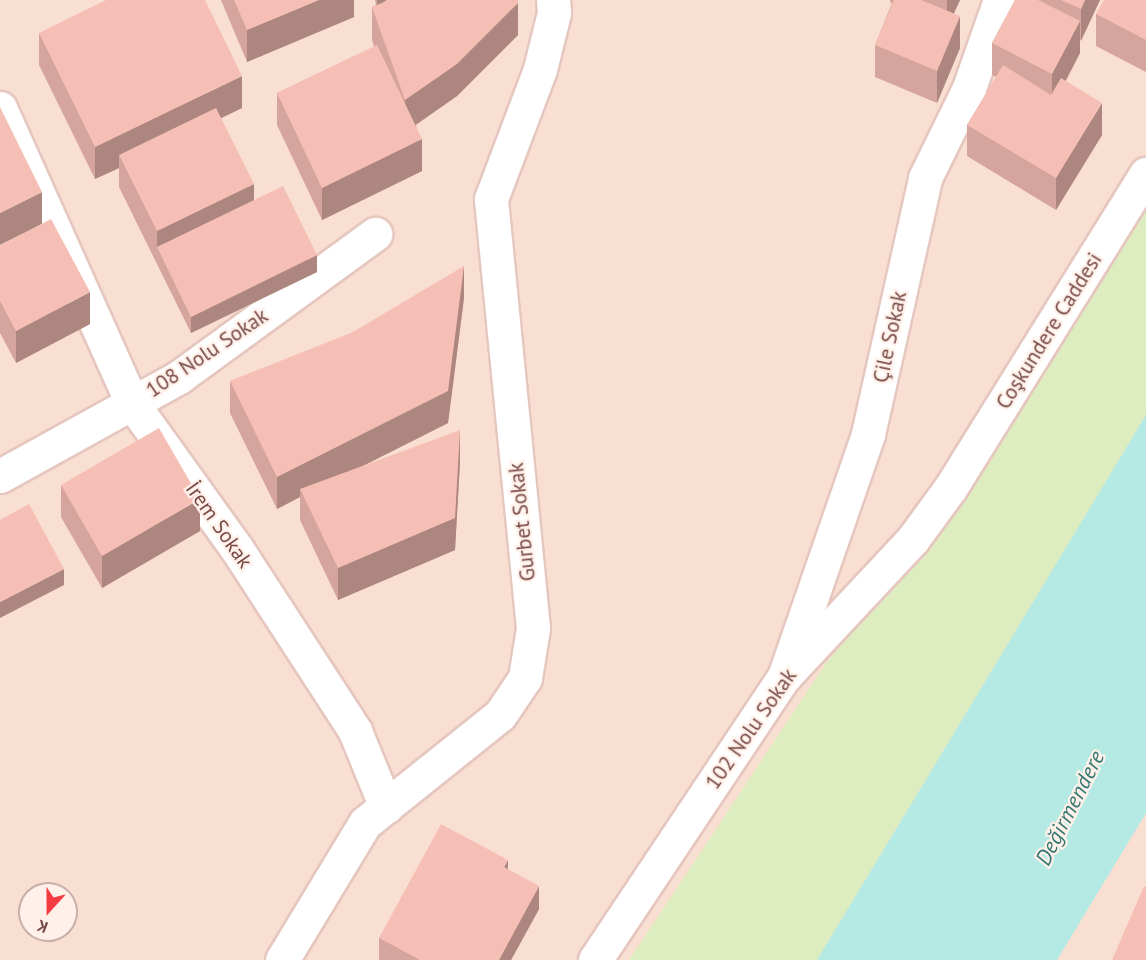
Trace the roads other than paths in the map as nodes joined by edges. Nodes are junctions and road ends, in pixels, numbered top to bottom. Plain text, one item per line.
1 (553, 0) edge
2 (1000, 0) edge
3 (0, 108) edge
4 (1146, 174) edge
5 (375, 234) dead end
6 (132, 403) junction
7 (0, 476) edge
8 (951, 488) joint
9 (783, 677) junction
10 (386, 807) junction
11 (282, 960) edge
12 (595, 960) edge

1 - 10 street, Gurbet Sokak
2 - 9 street, Çile Sokak
3 - 6 street, İrem Sokak
4 - 8 street, Coşkundere Caddesi
5 - 6 street, 108 Nolu Sokak
6 - 7 street, 108 Nolu Sokak
6 - 10 street, İrem Sokak
8 - 9 street, 102 Nolu Sokak
9 - 12 street, 102 Nolu Sokak
10 - 11 street, Gurbet Sokak

